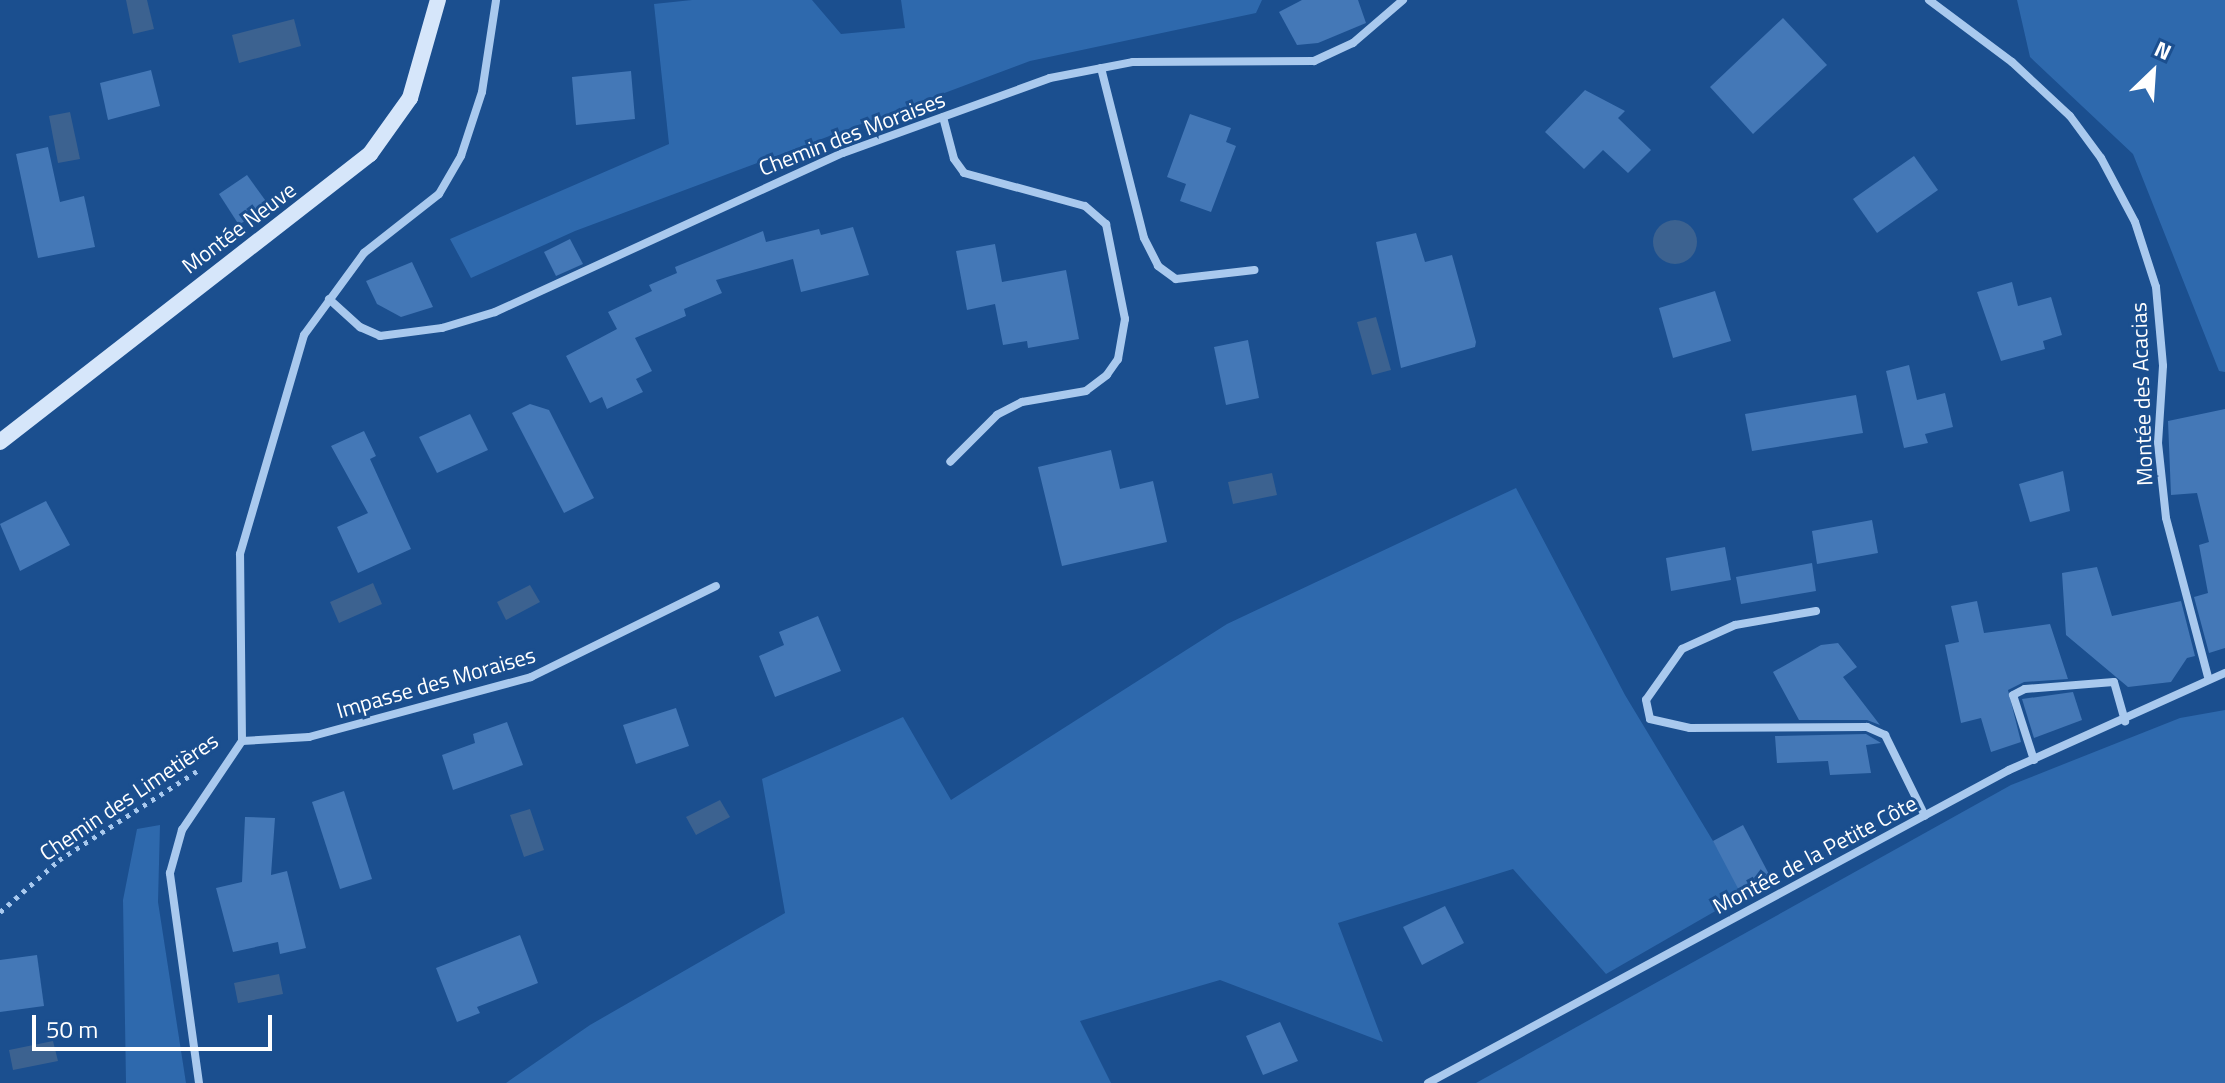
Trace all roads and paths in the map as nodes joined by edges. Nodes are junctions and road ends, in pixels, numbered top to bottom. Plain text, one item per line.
1 (438, 0) edge
2 (496, 0) edge
3 (1403, 0) edge
4 (1929, 0) edge
5 (1101, 68) junction
6 (943, 117) junction
7 (1254, 270) dead end
8 (329, 299) junction
9 (0, 442) edge
10 (950, 462) dead end
11 (716, 586) dead end
12 (1816, 611) dead end
13 (2225, 673) edge
14 (2208, 677) junction
15 (2125, 721) junction
16 (242, 741) junction
17 (2034, 760) junction
18 (200, 768) dead end
19 (1925, 816) junction
20 (0, 912) edge
21 (199, 1083) edge
22 (1428, 1083) edge

1 - 9 street, Montée Neuve
2 - 8 street
3 - 5 street, Chemin des Moraises
4 - 14 street, Montée des Acacias
5 - 6 street, Chemin des Moraises
5 - 7 street
6 - 8 street, Chemin des Moraises
6 - 10 street
8 - 16 street
11 - 16 street, Impasse des Moraises
12 - 19 street
13 - 14 street, Montée de la Petite Côte
14 - 15 street, Montée de la Petite Côte
15 - 17 street, Montée de la Petite Côte
15 - 17 street
16 - 21 street
17 - 19 street, Montée de la Petite Côte
18 - 20 path, Chemin des Limetières
19 - 22 street, Montée de la Petite Côte

